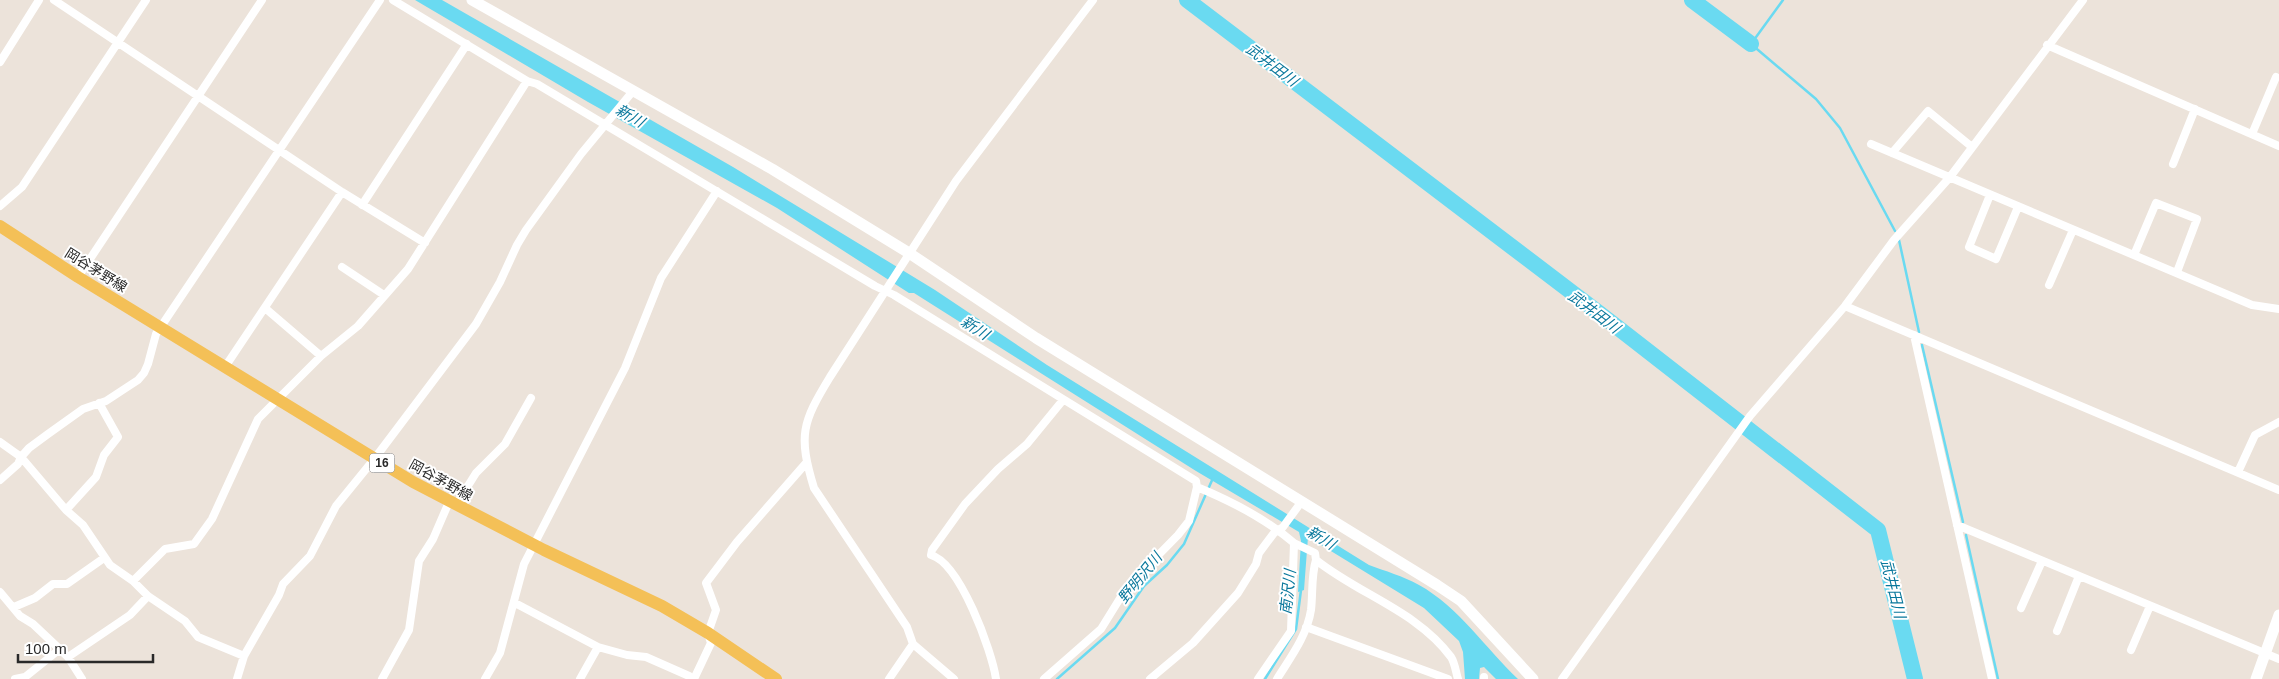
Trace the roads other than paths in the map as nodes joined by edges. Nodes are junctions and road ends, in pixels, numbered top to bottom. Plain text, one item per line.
1 (39, 0) edge
2 (54, 0) edge
3 (146, 0) edge
4 (262, 0) edge
5 (380, 0) edge
6 (393, 0) edge
7 (472, 0) edge
8 (1093, 0) edge
9 (2083, 0) edge
10 (118, 43) junction
11 (467, 44) junction
12 (2048, 45) junction
13 (0, 62) edge
14 (2276, 77) dead end
15 (527, 81) junction
16 (630, 95) junction
17 (198, 97) junction
18 (2195, 109) junction
19 (608, 123) junction
20 (2252, 134) junction
21 (1871, 144) dead end
22 (2279, 146) edge
23 (1972, 147) junction
24 (281, 151) junction
25 (1892, 153) junction
26 (2173, 164) dead end
27 (1950, 177) junction
28 (717, 191) junction
29 (342, 192) junction
30 (1990, 195) junction
31 (362, 205) junction
32 (0, 206) edge
33 (2018, 207) junction
34 (0, 226) edge
35 (2073, 230) junction
36 (424, 243) junction
37 (2134, 255) junction
38 (906, 257) junction
39 (342, 267) dead end
40 (2177, 272) junction
41 (78, 277) junction
42 (2049, 285) dead end
43 (885, 289) junction
44 (384, 295) junction
45 (1845, 306) junction
46 (264, 308) junction
47 (2279, 310) edge
48 (161, 327) junction
49 (1914, 335) junction
50 (321, 356) junction
51 (225, 367) junction
52 (531, 398) dead end
53 (277, 399) junction
54 (1063, 400) junction
55 (98, 403) junction
56 (2279, 422) edge
57 (0, 442) edge
58 (21, 457) junction
59 (375, 458) junction
60 (807, 462) junction
61 (2238, 472) junction
62 (0, 480) edge
63 (1197, 487) junction
64 (2279, 490) edge
65 (452, 504) junction
66 (1299, 505) junction
67 (66, 510) junction
68 (1957, 525) junction
69 (1281, 529) junction
70 (1294, 543) junction
71 (534, 544) junction
72 (104, 558) junction
73 (1316, 560) junction
74 (2042, 560) junction
75 (2079, 576) junction
76 (133, 581) junction
77 (0, 592) edge
78 (148, 596) junction
79 (515, 603) junction
80 (2150, 606) junction
81 (14, 607) junction
82 (2021, 608) dead end
83 (2279, 615) edge
84 (1306, 627) junction
85 (2057, 631) dead end
86 (708, 633) junction
87 (912, 644) junction
88 (598, 647) junction
89 (60, 649) junction
90 (2131, 650) dead end
91 (2265, 654) junction
92 (244, 656) junction
93 (68, 657) junction
94 (2279, 659) edge
95 (16, 679) edge
96 (82, 679) edge
97 (237, 679) edge
98 (382, 679) edge
99 (485, 679) edge
100 (580, 679) edge
101 (693, 679) edge
102 (776, 679) edge
103 (889, 679) edge
104 (954, 679) edge
105 (996, 679) edge
106 (1044, 679) edge
107 (1150, 679) edge
108 (1258, 679) edge
109 (1277, 679) edge
110 (1448, 679) edge
111 (1458, 679) edge
112 (1533, 679) edge
113 (1562, 679) edge
114 (1992, 679) edge
115 (2256, 679) edge

1 - 13 street
2 - 10 street
3 - 10 street
4 - 17 street
5 - 24 street
6 - 11 street
7 - 16 street
8 - 38 street
9 - 12 street
10 - 17 street
10 - 32 street
11 - 15 street
11 - 31 street
12 - 18 street
12 - 23 street
14 - 20 street
15 - 19 street
15 - 36 street
16 - 19 street
16 - 38 street
17 - 24 street
17 - 41 street
18 - 20 street
18 - 26 street
19 - 28 street
19 - 59 street
20 - 22 street
21 - 25 street
23 - 25 street
23 - 27 street
24 - 29 street
24 - 48 street
25 - 27 street
27 - 30 street
27 - 45 street
28 - 43 street
28 - 71 street
29 - 31 street
29 - 46 street
30 - 33 street
30 - 33 street
31 - 36 street
33 - 35 street
34 - 41 main road, 岡谷茅野線 / 16
35 - 37 street
35 - 42 street
36 - 44 street
37 - 40 street
37 - 40 street
38 - 43 street
38 - 66 street
39 - 44 street
40 - 47 street
41 - 48 main road, 岡谷茅野線 / 16
43 - 54 street
43 - 60 street
44 - 50 street
45 - 49 street
45 - 113 street
46 - 50 street
46 - 51 street
48 - 51 main road, 岡谷茅野線 / 16
48 - 55 street
49 - 61 street
49 - 68 street
50 - 53 street
51 - 53 main road, 岡谷茅野線 / 16
52 - 65 street
53 - 59 main road, 岡谷茅野線 / 16
53 - 76 street
54 - 63 street
54 - 105 street
55 - 58 street
55 - 67 street
56 - 61 street
57 - 58 street
58 - 62 street
58 - 67 street
59 - 65 main road, 岡谷茅野線 / 16
59 - 92 street
60 - 86 street
60 - 87 street
61 - 64 street
63 - 69 street
63 - 106 street
65 - 71 main road, 岡谷茅野線 / 16
65 - 98 street
66 - 69 street
66 - 112 street
67 - 72 street
68 - 74 street
68 - 114 street
69 - 70 street
69 - 107 street
70 - 73 street
70 - 108 street
71 - 79 street
71 - 86 main road, 岡谷茅野線 / 16
72 - 76 street
72 - 81 street
73 - 84 street
73 - 111 street
74 - 75 street
74 - 82 street
75 - 80 street
75 - 85 street
76 - 78 street
77 - 81 street
78 - 92 street
78 - 93 street
79 - 88 street
79 - 99 street
80 - 90 street
80 - 91 street
81 - 89 street
83 - 91 street
84 - 109 street
84 - 110 street
86 - 101 street
86 - 102 main road, 岡谷茅野線 / 16
87 - 103 street
87 - 104 street
88 - 100 street
88 - 101 street
89 - 93 street
89 - 95 street
91 - 94 street
91 - 115 street
92 - 97 street
93 - 96 street

